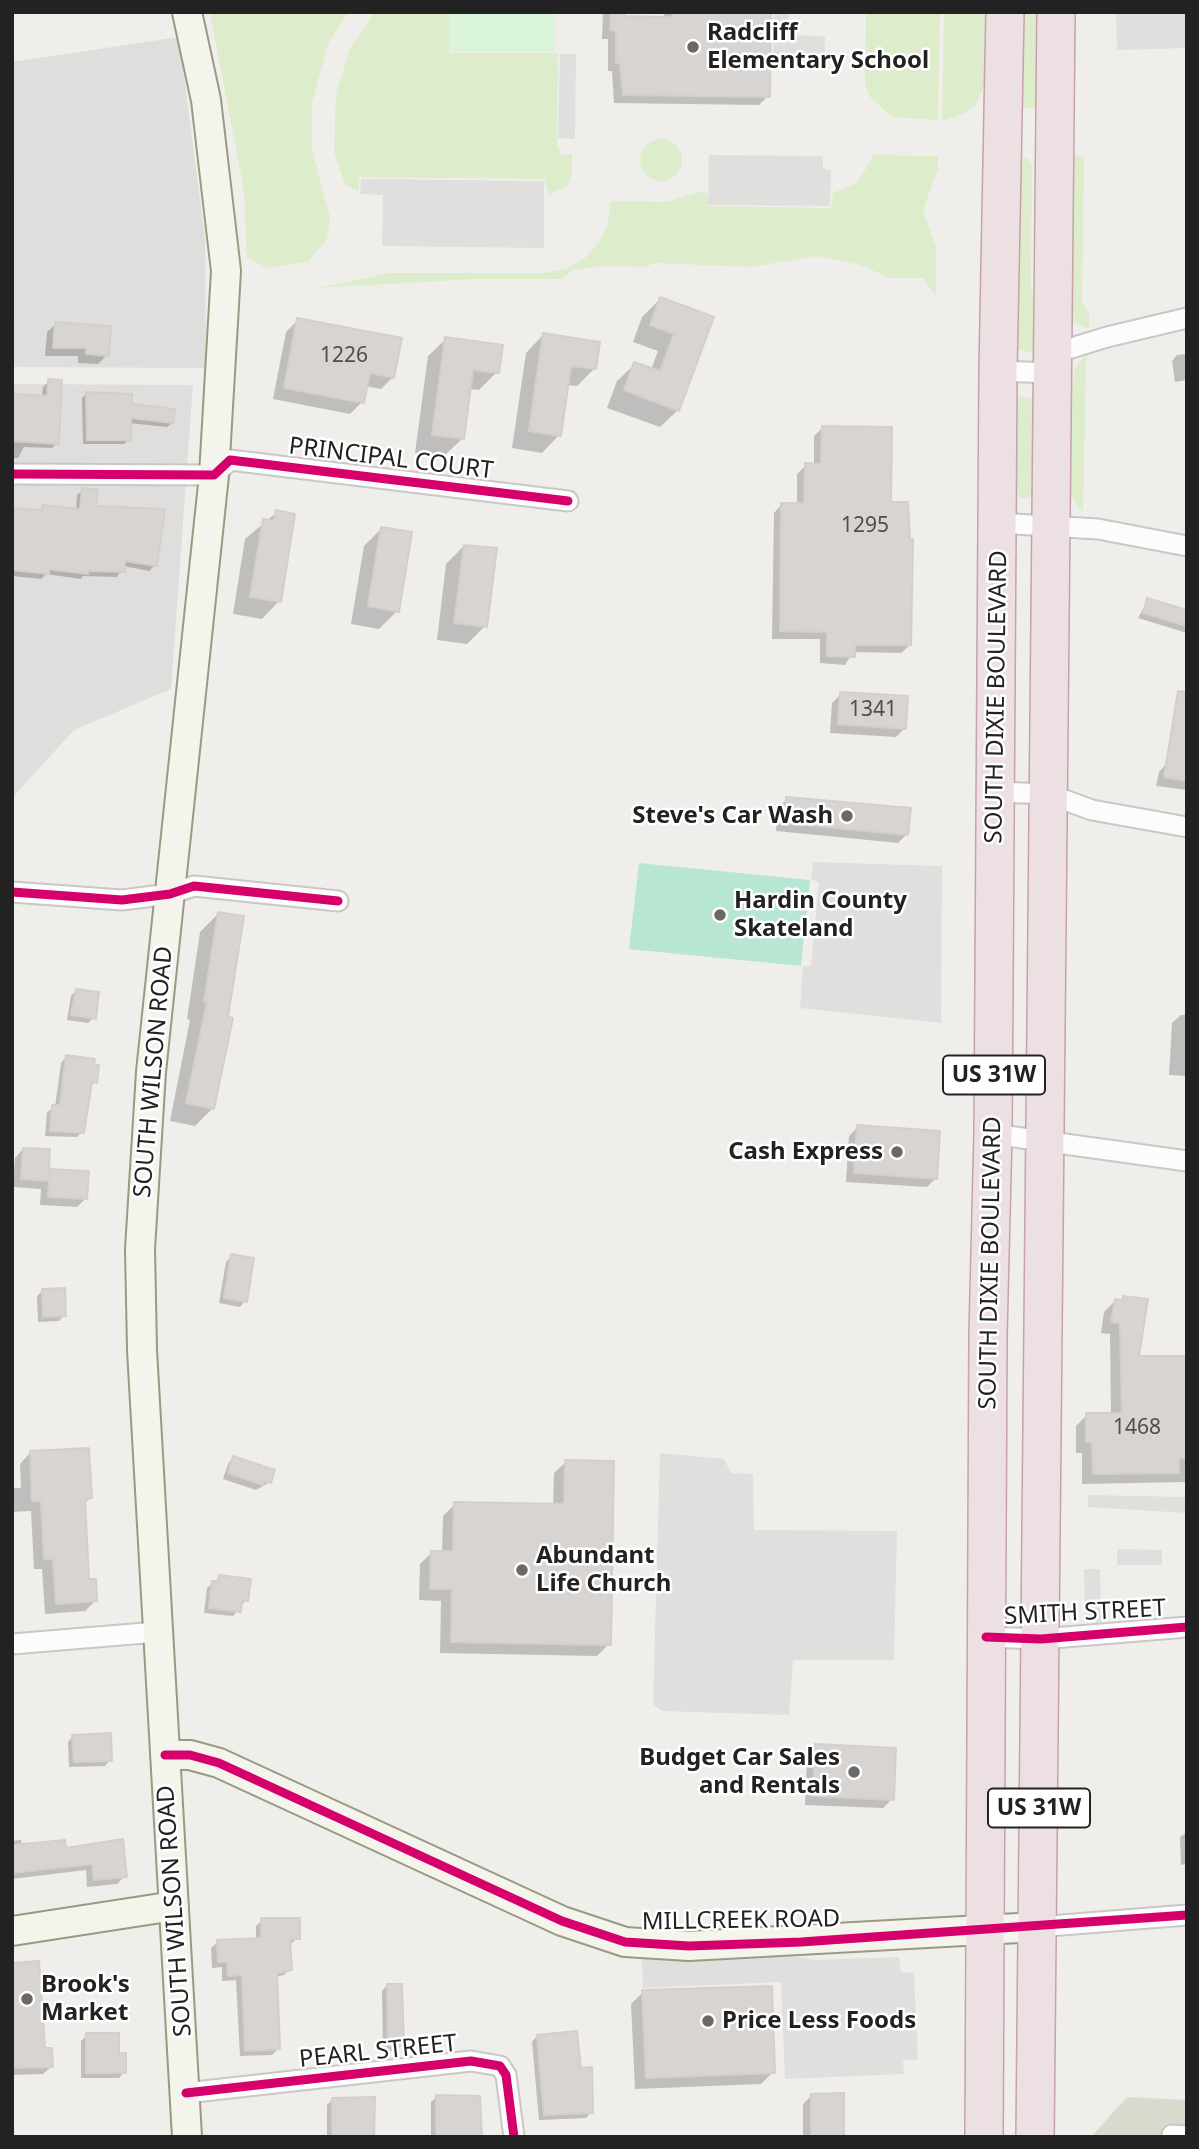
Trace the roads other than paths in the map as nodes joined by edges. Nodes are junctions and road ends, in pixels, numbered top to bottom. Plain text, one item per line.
1 (187, 12) edge
2 (1004, 12) edge
3 (1056, 12) edge
4 (1187, 318) edge
5 (1052, 364) junction
6 (999, 371) junction
7 (12, 474) edge
8 (214, 475) junction
9 (568, 501) dead end
10 (998, 523) junction
11 (1051, 525) junction
12 (1187, 546) edge
13 (997, 792) junction
14 (1048, 794) junction
15 (1187, 827) edge
16 (12, 892) edge
17 (170, 894) junction
18 (338, 901) dead end
19 (993, 1134) junction
20 (1044, 1141) junction
21 (1187, 1161) edge
22 (1187, 1627) edge
23 (157, 1632) junction
24 (986, 1637) junction
25 (1041, 1639) junction
26 (12, 1644) edge
27 (166, 1755) junction
28 (174, 1906) junction
29 (1187, 1915) edge
30 (986, 1927) junction
31 (1037, 1927) junction
32 (12, 1931) edge
33 (186, 2093) junction
34 (187, 2137) edge
35 (514, 2137) edge
36 (984, 2137) edge
37 (1035, 2137) edge

1 - 8 main road, SOUTH WILSON ROAD
2 - 6 highway, SOUTH DIXIE BOULEVARD / US 31W
3 - 5 highway, SOUTH DIXIE BOULEVARD / US 31W
4 - 5 street
5 - 6 street
5 - 11 highway, SOUTH DIXIE BOULEVARD / US 31W
6 - 10 highway, SOUTH DIXIE BOULEVARD / US 31W
7 - 8 street
8 - 9 street, PRINCIPAL COURT
8 - 17 main road, SOUTH WILSON ROAD
10 - 11 street
10 - 13 highway, SOUTH DIXIE BOULEVARD / US 31W
11 - 12 street
11 - 14 highway, SOUTH DIXIE BOULEVARD / US 31W
13 - 14 street
13 - 19 highway, SOUTH DIXIE BOULEVARD / US 31W
14 - 15 street
14 - 20 highway, SOUTH DIXIE BOULEVARD / US 31W
16 - 17 street
17 - 18 street
17 - 23 main road, SOUTH WILSON ROAD
19 - 20 street
19 - 24 highway, SOUTH DIXIE BOULEVARD / US 31W
20 - 21 street
20 - 25 highway, SOUTH DIXIE BOULEVARD / US 31W
22 - 25 street, SMITH STREET
23 - 26 street
23 - 27 main road, SOUTH WILSON ROAD
24 - 25 street, SMITH STREET
24 - 30 highway, SOUTH DIXIE BOULEVARD / US 31W
25 - 31 highway, SOUTH DIXIE BOULEVARD / US 31W
27 - 28 main road, SOUTH WILSON ROAD
27 - 30 main road, MILLCREEK ROAD
28 - 32 main road
28 - 33 main road, SOUTH WILSON ROAD
29 - 31 street, MILLCREEK ROAD
30 - 31 main road, MILLCREEK ROAD
30 - 36 highway, SOUTH DIXIE BOULEVARD / US 31W
31 - 37 highway, SOUTH DIXIE BOULEVARD / US 31W
33 - 34 main road, SOUTH WILSON ROAD
33 - 35 street, PEARL STREET

